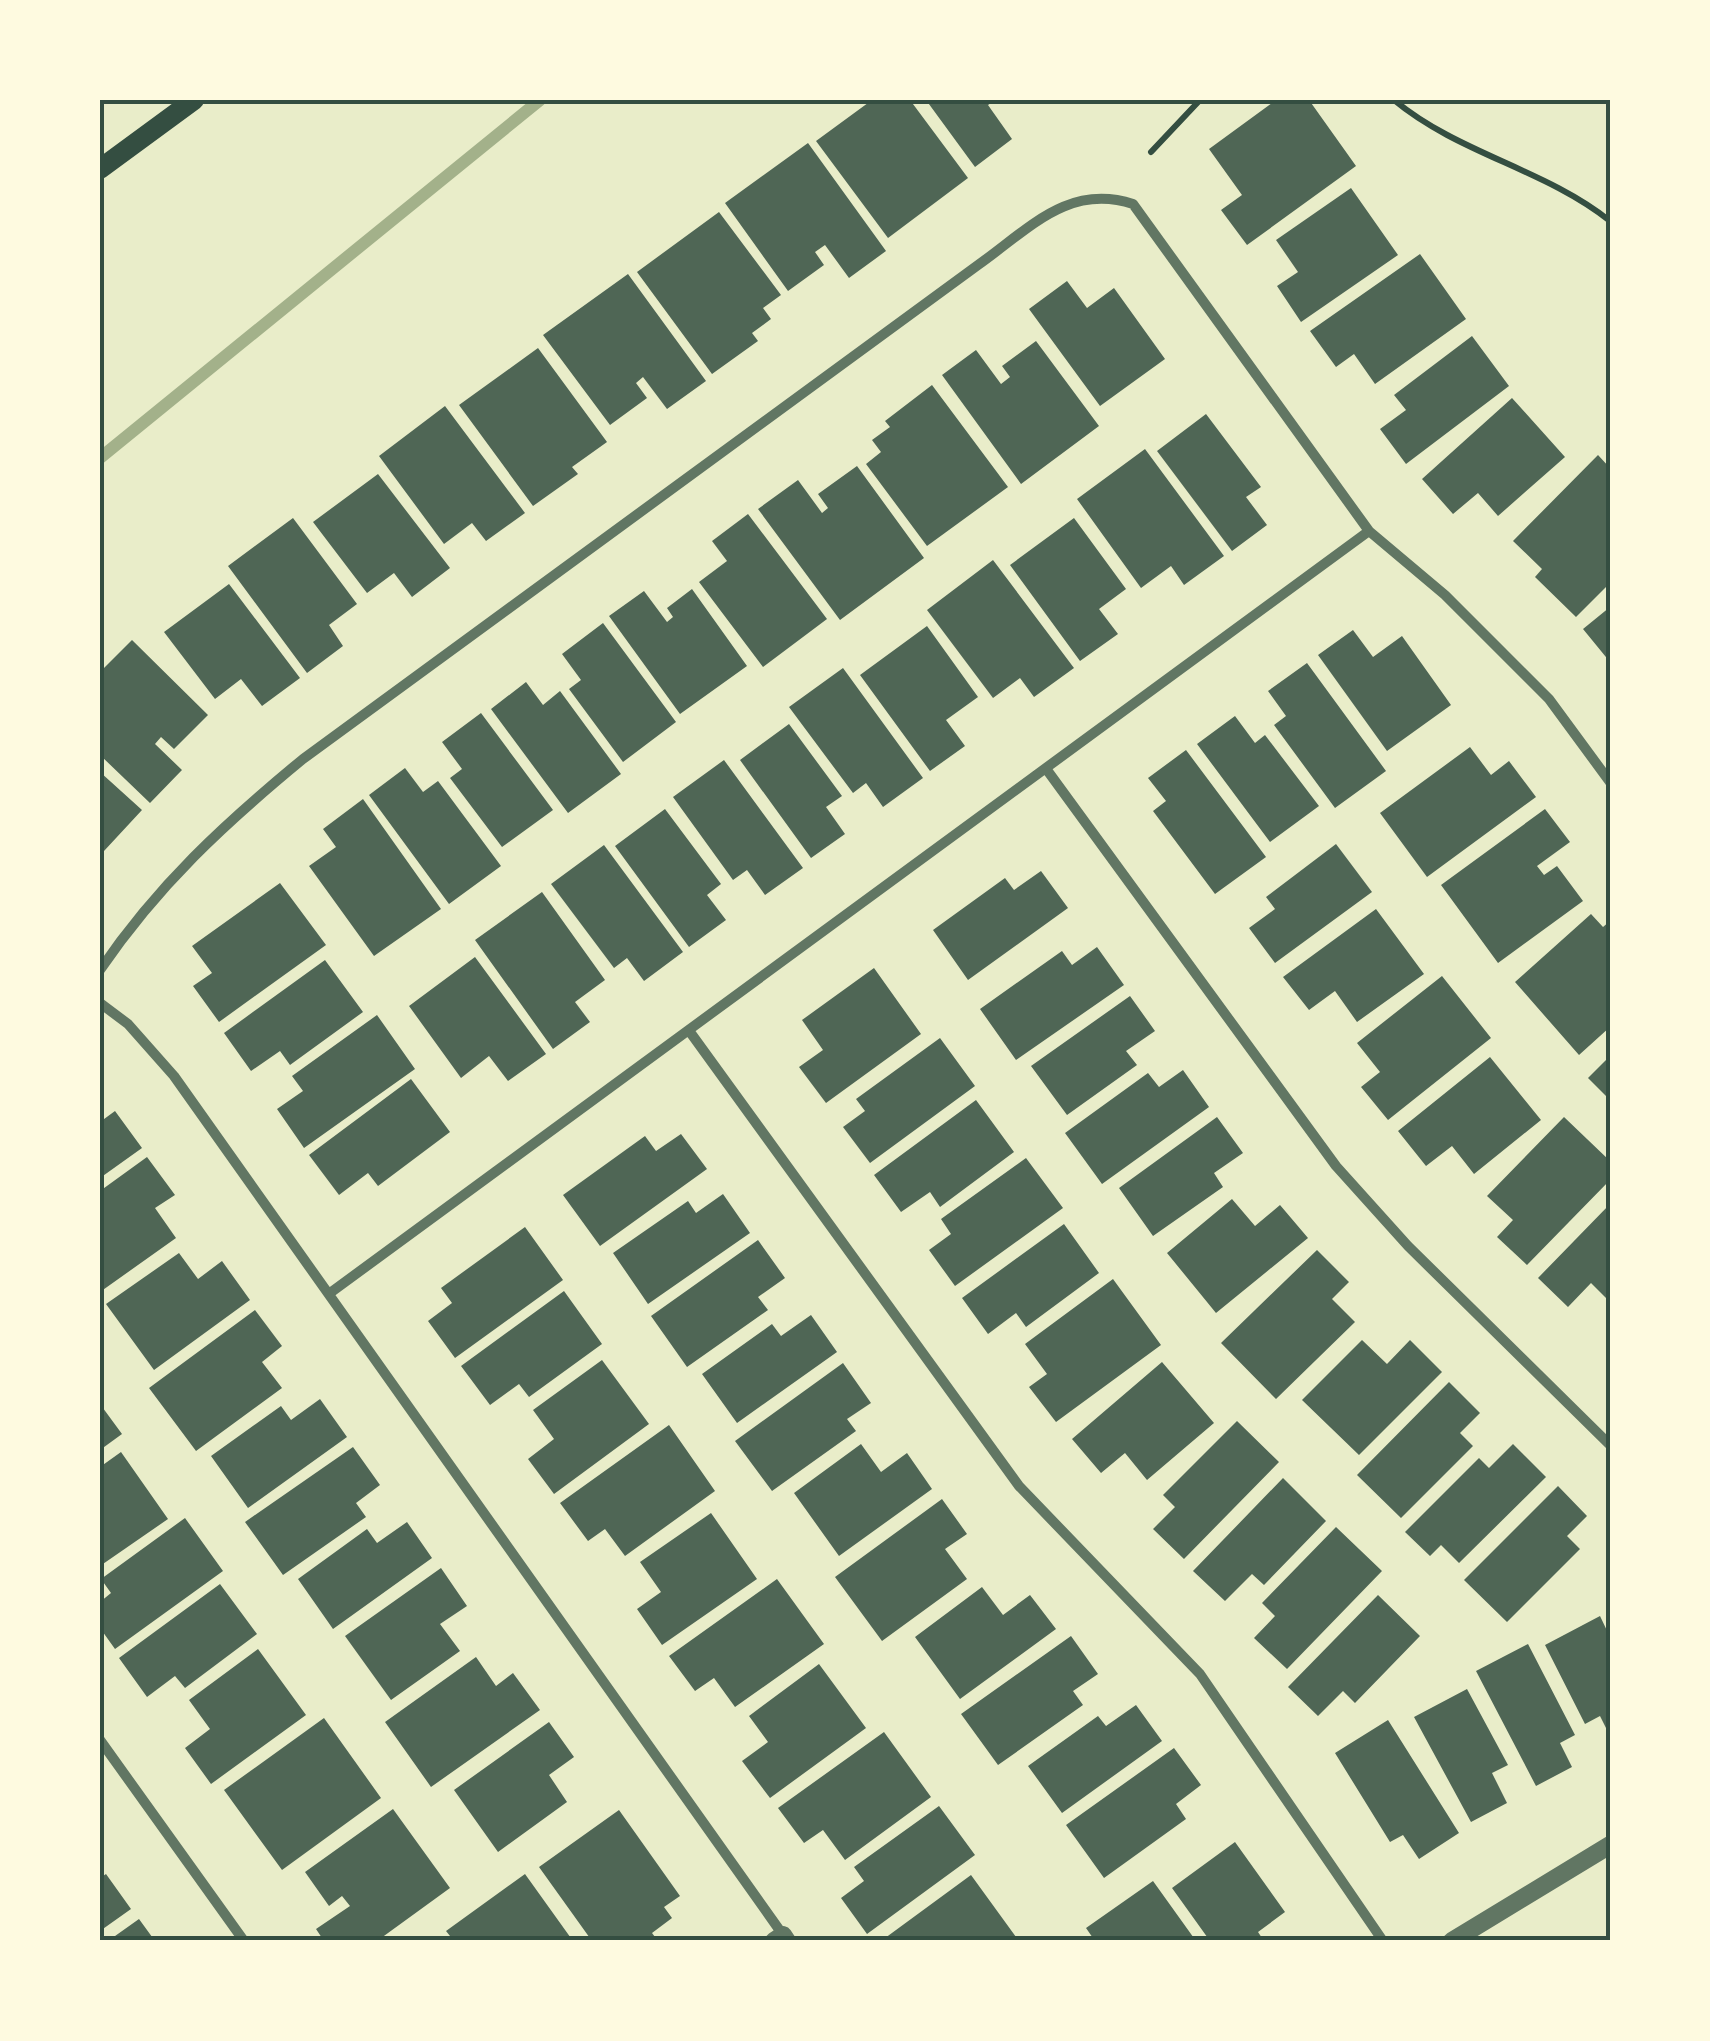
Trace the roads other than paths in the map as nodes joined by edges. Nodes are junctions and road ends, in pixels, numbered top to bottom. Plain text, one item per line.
1 (194, 100) edge
2 (100, 168) edge
3 (1369, 531) junction
4 (1048, 770) junction
5 (1610, 782) edge
6 (100, 970) edge
7 (100, 1003) edge
8 (690, 1032) junction
9 (330, 1294) junction
10 (1610, 1444) edge
11 (100, 1740) edge
12 (1610, 1845) edge
13 (781, 1939) edge
14 (244, 1941) edge
15 (1383, 1941) edge
16 (1452, 1941) edge

1 - 2 main road
3 - 4 street
3 - 5 street
3 - 6 street
4 - 8 street
4 - 10 street
7 - 9 street
8 - 9 street
8 - 15 street
9 - 13 street
11 - 14 street
12 - 16 street

